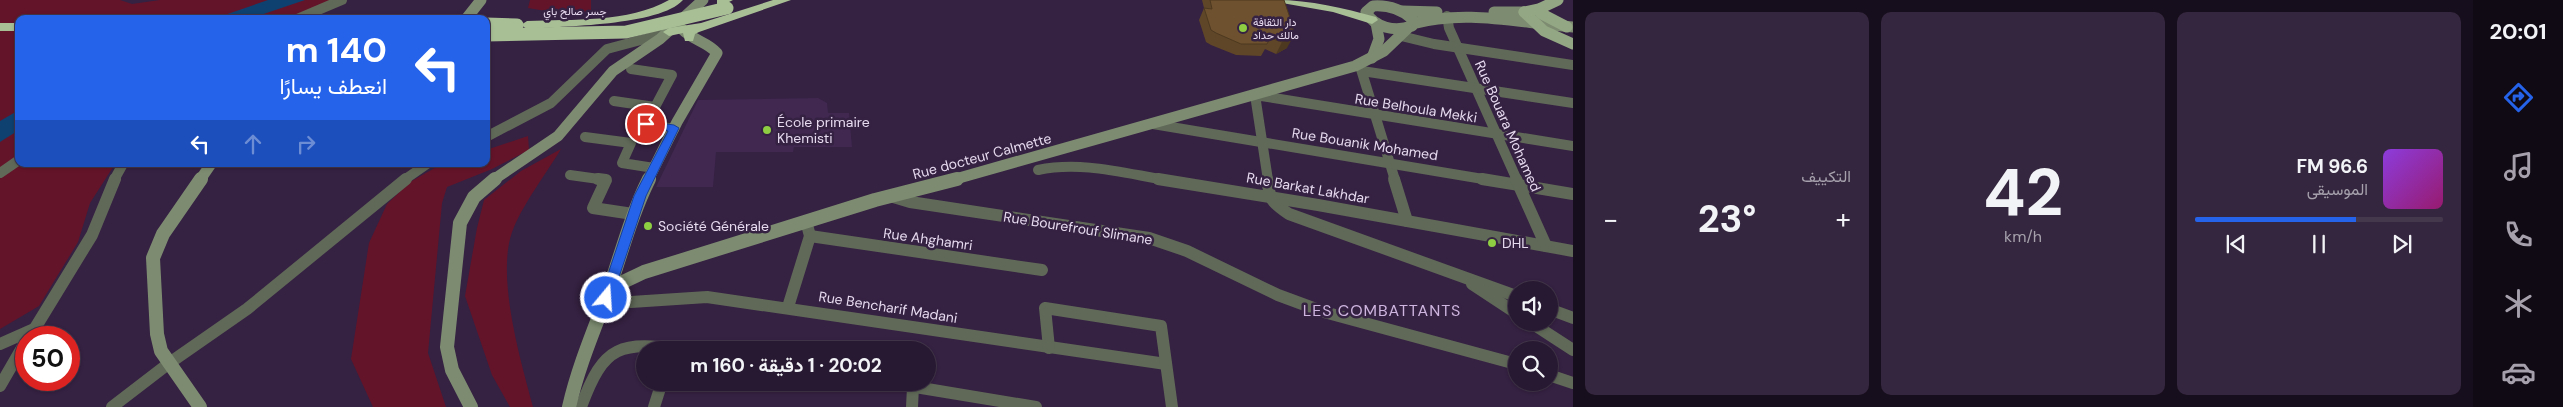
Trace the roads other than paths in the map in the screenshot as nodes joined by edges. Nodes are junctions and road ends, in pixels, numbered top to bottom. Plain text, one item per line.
1 (342, 0) edge
2 (481, 0) edge
3 (677, 0) edge
4 (758, 0) edge
5 (785, 0) edge
6 (1282, 0) edge
7 (1359, 0) edge
8 (1377, 0) edge
9 (1558, 0) edge
10 (700, 1) edge
11 (725, 3) edge
12 (1390, 7) junction
13 (1368, 9) junction
14 (1539, 9) junction
15 (1402, 11) junction
16 (1524, 12) junction
17 (306, 15) edge
18 (469, 15) edge
19 (1447, 16) junction
20 (686, 17) junction
21 (1374, 21) junction
22 (490, 24) edge
23 (1535, 24) junction
24 (528, 25) junction
25 (0, 27) edge
26 (15, 27) edge
27 (1570, 27) edge
28 (1407, 29) junction
29 (669, 32) junction
30 (685, 33) junction
31 (490, 35) edge
32 (0, 37) edge
33 (15, 37) edge
34 (648, 38) junction
35 (1573, 44) edge
36 (1458, 48) junction
37 (1372, 58) junction
38 (1572, 66) edge
39 (1361, 68) junction
40 (631, 70) dead end
41 (613, 71) junction
42 (1476, 89) junction
43 (1255, 95) junction
44 (614, 101) dead end
45 (1573, 103) edge
46 (655, 107) junction
47 (1375, 115) junction
48 (1152, 124) junction
49 (674, 128) junction
50 (1496, 134) junction
51 (490, 135) edge
52 (585, 137) dead end
53 (1262, 143) junction
54 (1573, 146) edge
55 (15, 163) edge
56 (1390, 163) junction
57 (121, 167) edge
58 (208, 167) edge
59 (423, 167) edge
60 (654, 168) junction
61 (1038, 170) dead end
62 (0, 173) edge
63 (570, 175) dead end
64 (1519, 185) junction
65 (1573, 194) edge
66 (890, 196) junction
67 (1270, 196) junction
68 (634, 214) junction
69 (806, 221) junction
70 (1407, 221) junction
71 (810, 236) junction
72 (1546, 246) junction
73 (1573, 251) edge
74 (1042, 270) dead end
75 (1451, 270) junction
76 (1508, 293) edge
77 (606, 298) junction
78 (788, 307) junction
79 (1508, 308) edge
80 (1558, 312) edge
81 (1573, 318) edge
82 (35, 326) edge
83 (1544, 331) edge
84 (15, 339) edge
85 (0, 344) edge
86 (636, 346) edge
87 (1049, 348) junction
88 (1573, 350) edge
89 (15, 360) edge
90 (1508, 362) edge
91 (168, 364) junction
92 (1166, 364) junction
93 (1558, 377) edge
94 (1573, 383) edge
95 (0, 386) edge
96 (660, 391) edge
97 (913, 391) edge
98 (936, 391) edge
99 (112, 407) edge
100 (200, 407) edge
101 (471, 407) edge
102 (569, 407) edge
103 (581, 407) edge
104 (656, 407) edge
105 (912, 407) edge
106 (1036, 407) edge
107 (1172, 407) edge

1 - 17 street
2 - 18 main road
3 - 24 highway
4 - 11 highway
5 - 30 highway
6 - 21 highway
7 - 13 main road
8 - 12 main road
9 - 14 main road
10 - 20 main road
10 - 34 main road
11 - 24 highway, جسر صالح باي
11 - 31 highway, bridge
12 - 13 main road
12 - 15 main road
13 - 21 main road
14 - 16 main road
14 - 27 main road
15 - 16 main road
15 - 28 main road
16 - 23 main road
19 - 23 main road
19 - 28 main road
19 - 36 street, Rue Bouara Mohamed
20 - 29 main road
20 - 30 main road
21 - 28 main road
21 - 37 main road
22 - 24 highway, جسر صالح باي, bridge
23 - 27 main road
23 - 35 main road
25 - 26 highway
28 - 36 street
28 - 37 main road, Rue docteur Calmette
29 - 30 highway
29 - 34 street
29 - 41 main road
30 - 49 main road
32 - 33 highway
34 - 41 main road
34 - 51 street
36 - 38 street
36 - 42 street, Rue Bouara Mohamed
37 - 39 main road, Rue docteur Calmette
39 - 42 street
39 - 43 main road, Rue docteur Calmette
39 - 47 street
40 - 46 street
41 - 101 main road
42 - 45 street
42 - 50 street, Rue Bouara Mohamed
43 - 47 street, Rue Belhoula Mekki
43 - 48 main road, Rue docteur Calmette
43 - 53 street
44 - 46 street
46 - 49 street
47 - 50 street, Rue Belhoula Mekki
47 - 56 street
48 - 53 street, Rue Bouanik Mohamed
48 - 66 main road, Rue docteur Calmette
49 - 60 main road
50 - 54 street, Rue Belhoula Mekki
50 - 64 street, Rue Bouara Mohamed
52 - 60 street
53 - 56 street, Rue Bouanik Mohamed
53 - 67 street
55 - 62 street
56 - 64 street, Rue Bouanik Mohamed
56 - 70 street
57 - 82 street
58 - 91 main road
59 - 91 street
60 - 68 main road
61 - 67 street, Rue Barkat Lakhdar
63 - 68 street
64 - 65 street, Rue Bouanik Mohamed
64 - 72 street, Rue Bouara Mohamed
66 - 69 main road, Rue docteur Calmette
66 - 90 street, Rue Bourefrouf Slimane
67 - 70 street, Rue Barkat Lakhdar
67 - 75 street
68 - 77 main road
69 - 71 street
69 - 77 main road, Rue docteur Calmette
70 - 72 street, Rue Barkat Lakhdar
71 - 74 street, Rue Ahghamri
71 - 78 street
72 - 73 street, Rue Barkat Lakhdar
75 - 76 street
75 - 79 street
77 - 78 street, Rue Bencharif Madani
77 - 102 main road
78 - 87 street, Rue Bencharif Madani
80 - 81 street
83 - 88 street
84 - 85 street
86 - 103 street
87 - 92 street, Rue Bencharif Madani
87 - 92 street
89 - 95 street
91 - 99 street
91 - 100 main road
92 - 107 street
93 - 94 street
96 - 104 street
97 - 105 street
98 - 106 street

